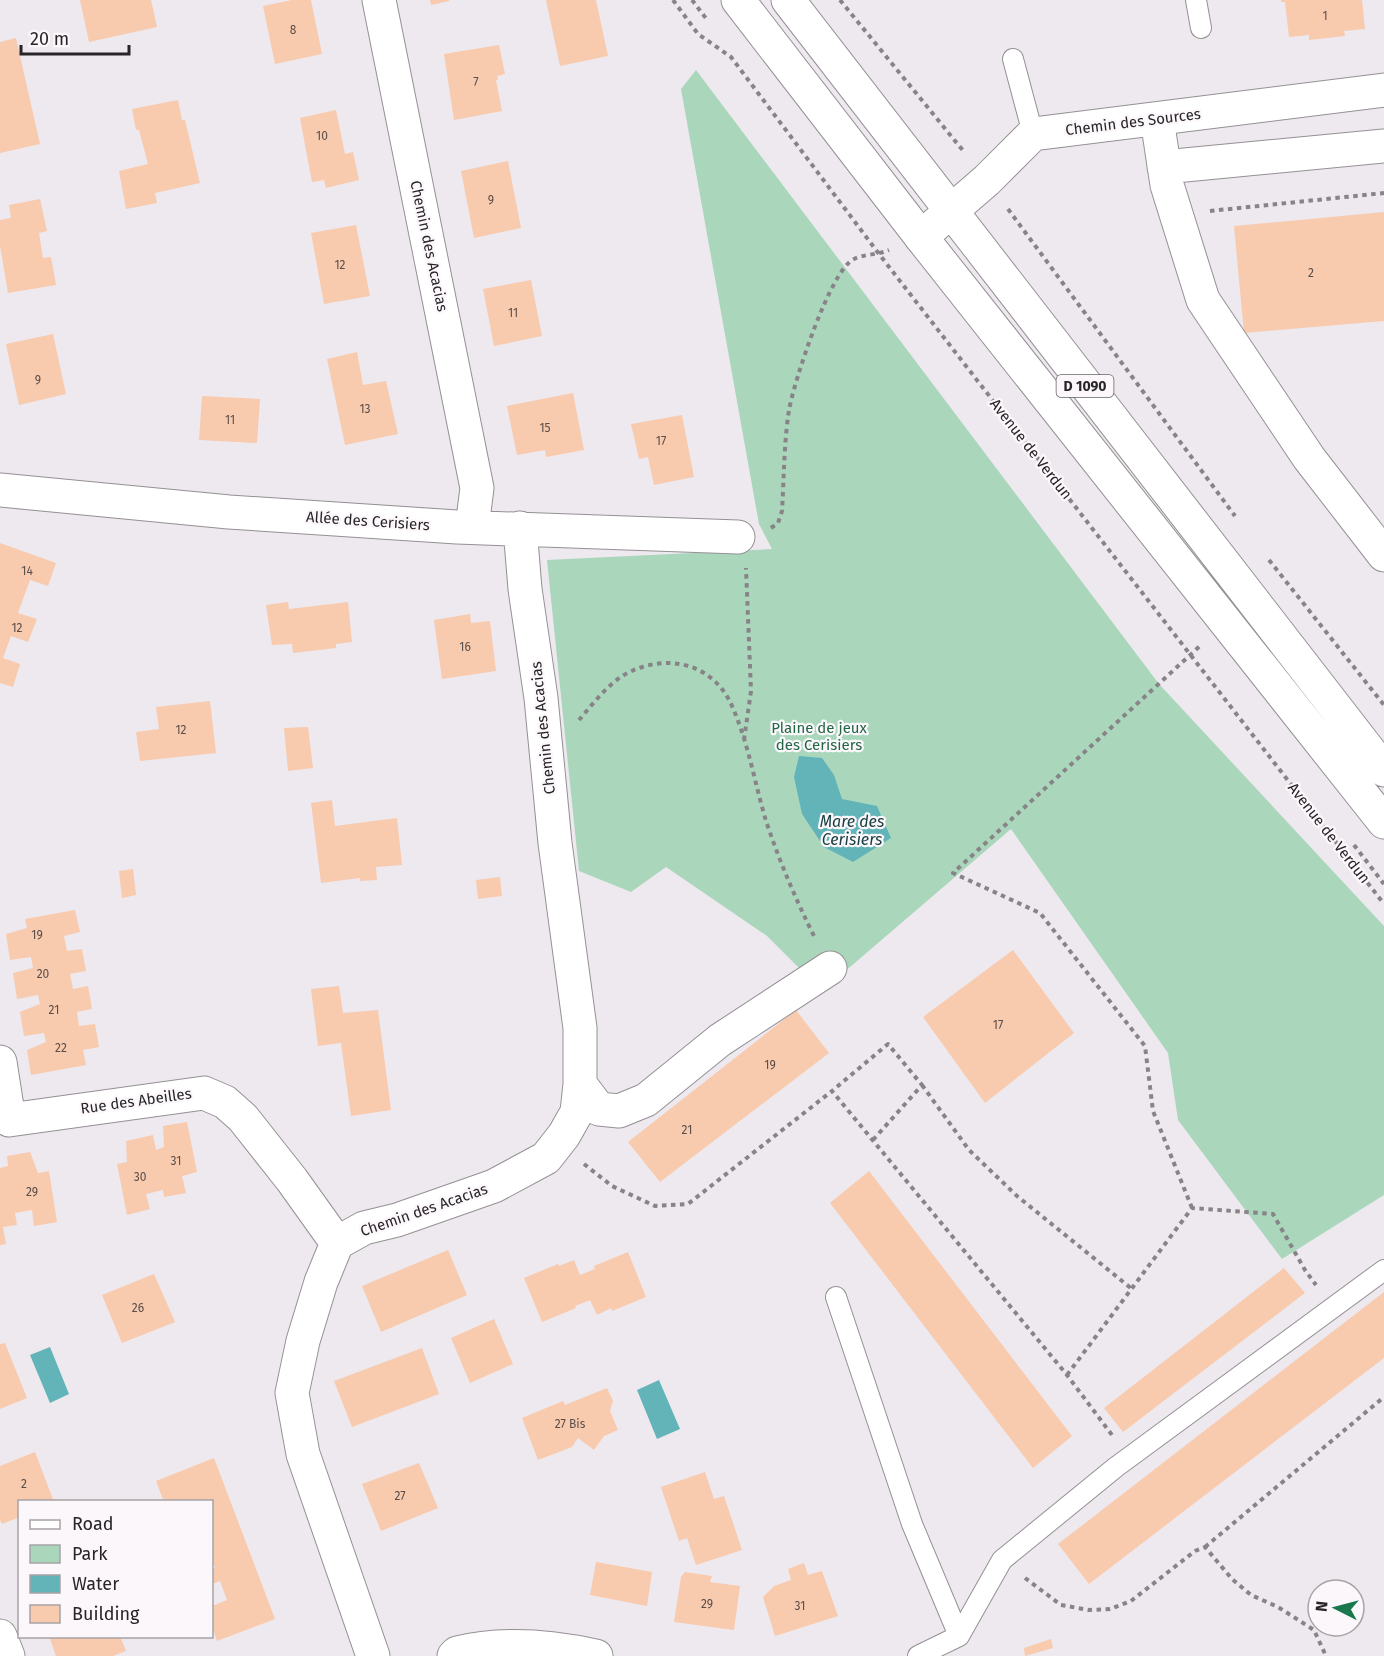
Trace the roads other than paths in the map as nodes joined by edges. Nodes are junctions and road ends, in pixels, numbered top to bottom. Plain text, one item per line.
1 (379, 0) edge
2 (738, 0) edge
3 (788, 0) edge
4 (1196, 0) edge
5 (1201, 28) dead end
6 (1013, 59) dead end
7 (1384, 90) edge
8 (1157, 119) junction
9 (1033, 134) junction
10 (1384, 146) edge
11 (1164, 167) junction
12 (951, 212) junction
13 (908, 242) junction
14 (0, 490) edge
15 (472, 527) junction
16 (520, 528) junction
17 (742, 550) road end
18 (1384, 555) edge
19 (1384, 770) edge
20 (1384, 822) edge
21 (830, 968) road end
22 (0, 1062) edge
23 (580, 1084) junction
24 (5, 1130) edge
25 (338, 1243) junction
26 (1384, 1270) edge
27 (836, 1297) dead end
28 (0, 1636) edge
29 (959, 1636) junction
30 (8, 1656) edge
31 (373, 1656) edge
32 (454, 1656) edge
33 (596, 1656) edge
34 (918, 1656) edge

1 - 15 street, Chemin des Acacias
2 - 13 street, D 1090
3 - 12 street, D 1090
4 - 5 lane
6 - 9 lane
7 - 8 street, Chemin des Sources
8 - 9 street, Chemin des Sources
8 - 11 street
9 - 12 street
10 - 11 street
11 - 18 street
12 - 13 street
12 - 19 street, D 1090
13 - 20 street, D 1090
14 - 15 street, Allée des Cerisiers
15 - 16 street, Allée des Cerisiers
16 - 17 street, Allée des Cerisiers
16 - 23 street, Chemin des Acacias
21 - 23 street
22 - 24 street, Rue des Abeilles
23 - 25 street, Chemin des Acacias
24 - 25 street, Rue des Abeilles
25 - 31 street
26 - 29 lane
27 - 29 lane
28 - 30 street
29 - 34 lane
32 - 33 street

